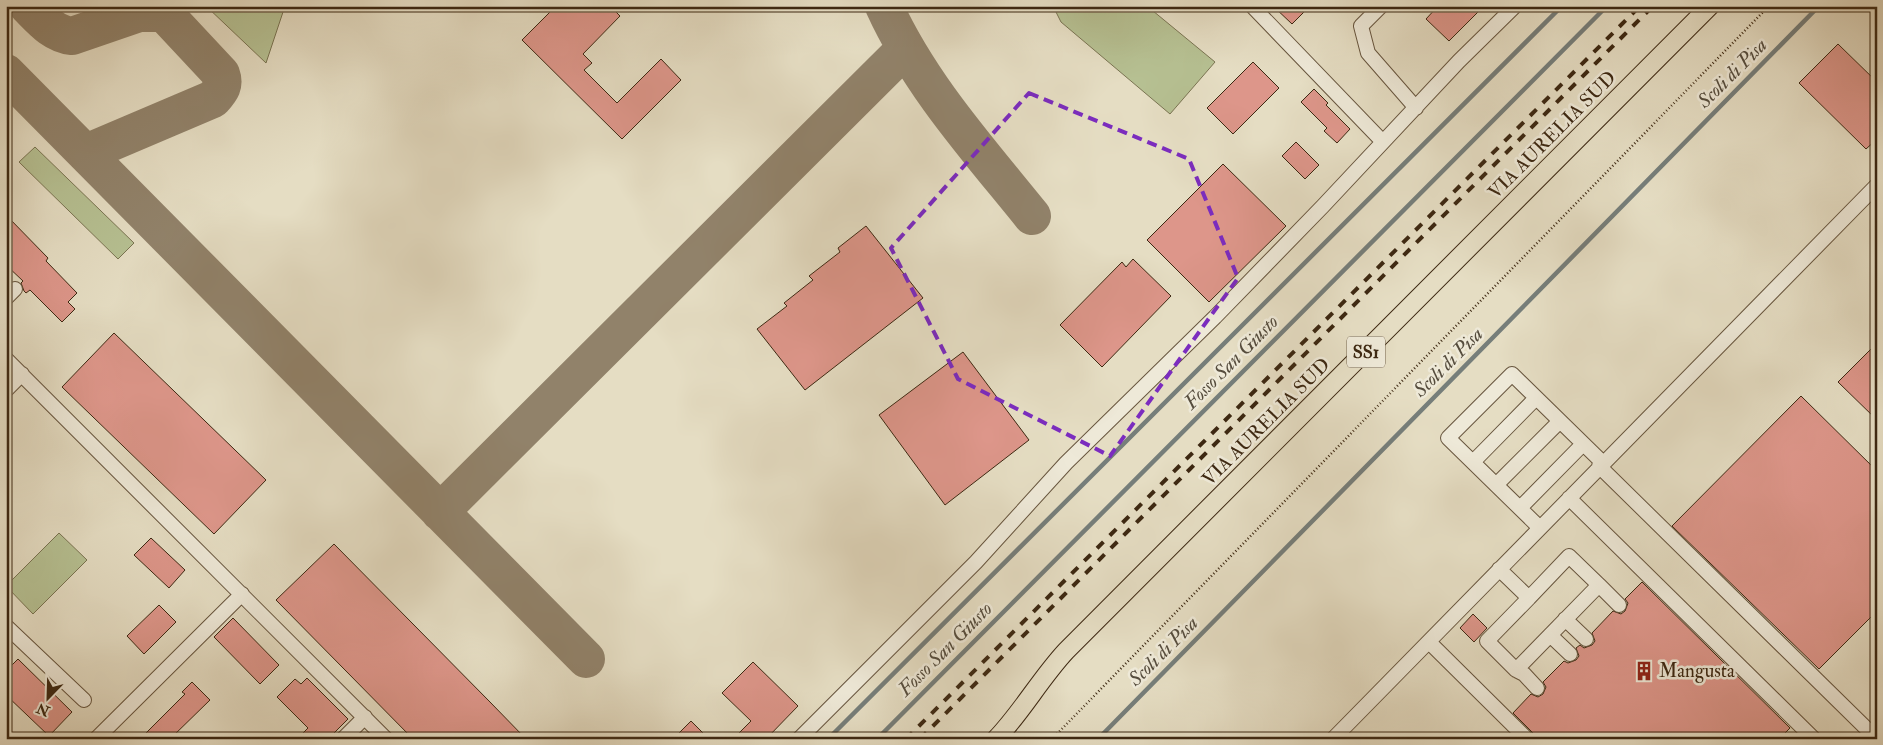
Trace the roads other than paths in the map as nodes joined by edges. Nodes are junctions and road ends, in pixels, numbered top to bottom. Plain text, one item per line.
1 (1252, 6) edge
2 (1381, 6) edge
3 (1515, 6) edge
4 (1710, 6) edge
5 (1416, 108) junction
6 (1383, 142) junction
7 (1877, 185) edge
8 (6, 359) edge
9 (22, 374) junction
10 (6, 390) edge
11 (1536, 398) junction
12 (1560, 421) junction
13 (1583, 444) junction
14 (1473, 462) junction
15 (1601, 464) junction
16 (1496, 485) junction
17 (1569, 498) junction
18 (1520, 508) junction
19 (1540, 528) junction
20 (1499, 569) junction
21 (1599, 585) junction
22 (242, 594) junction
23 (1529, 598) junction
24 (1619, 605) dead end
25 (1566, 619) junction
26 (6, 626) edge
27 (1550, 635) junction
28 (1586, 639) dead end
29 (1429, 642) junction
30 (1570, 654) dead end
31 (1516, 670) junction
32 (1537, 688) dead end
33 (84, 700) dead end
34 (1026, 702) junction
35 (365, 717) junction
36 (1877, 738) edge
37 (96, 739) edge
38 (343, 739) edge
39 (386, 739) edge
40 (799, 739) edge
41 (996, 739) edge
42 (1011, 739) edge
43 (1333, 739) edge
44 (1527, 739) edge
45 (1814, 739) edge

1 - 6 street
2 - 5 street
3 - 5 street
4 - 34 main road, VIA AURELIA SUD / SS1
5 - 6 street
6 - 40 street
7 - 15 street
8 - 9 street
9 - 10 street
9 - 22 street
11 - 12 street
11 - 14 street
11 - 14 street
12 - 13 street
12 - 16 street
13 - 15 street
13 - 18 street
14 - 16 street
15 - 17 street
15 - 36 street
16 - 18 street
17 - 19 street
17 - 45 street
18 - 19 street
19 - 20 street
20 - 23 street
20 - 29 street
21 - 23 street
21 - 24 street
21 - 25 street
22 - 35 street
22 - 37 street
23 - 31 street
25 - 27 street
25 - 28 street
26 - 33 street
27 - 30 street
27 - 31 street
29 - 43 street
29 - 44 street
31 - 32 street
34 - 41 main road, SS1
34 - 42 main road, SS1
35 - 38 street
35 - 39 street

